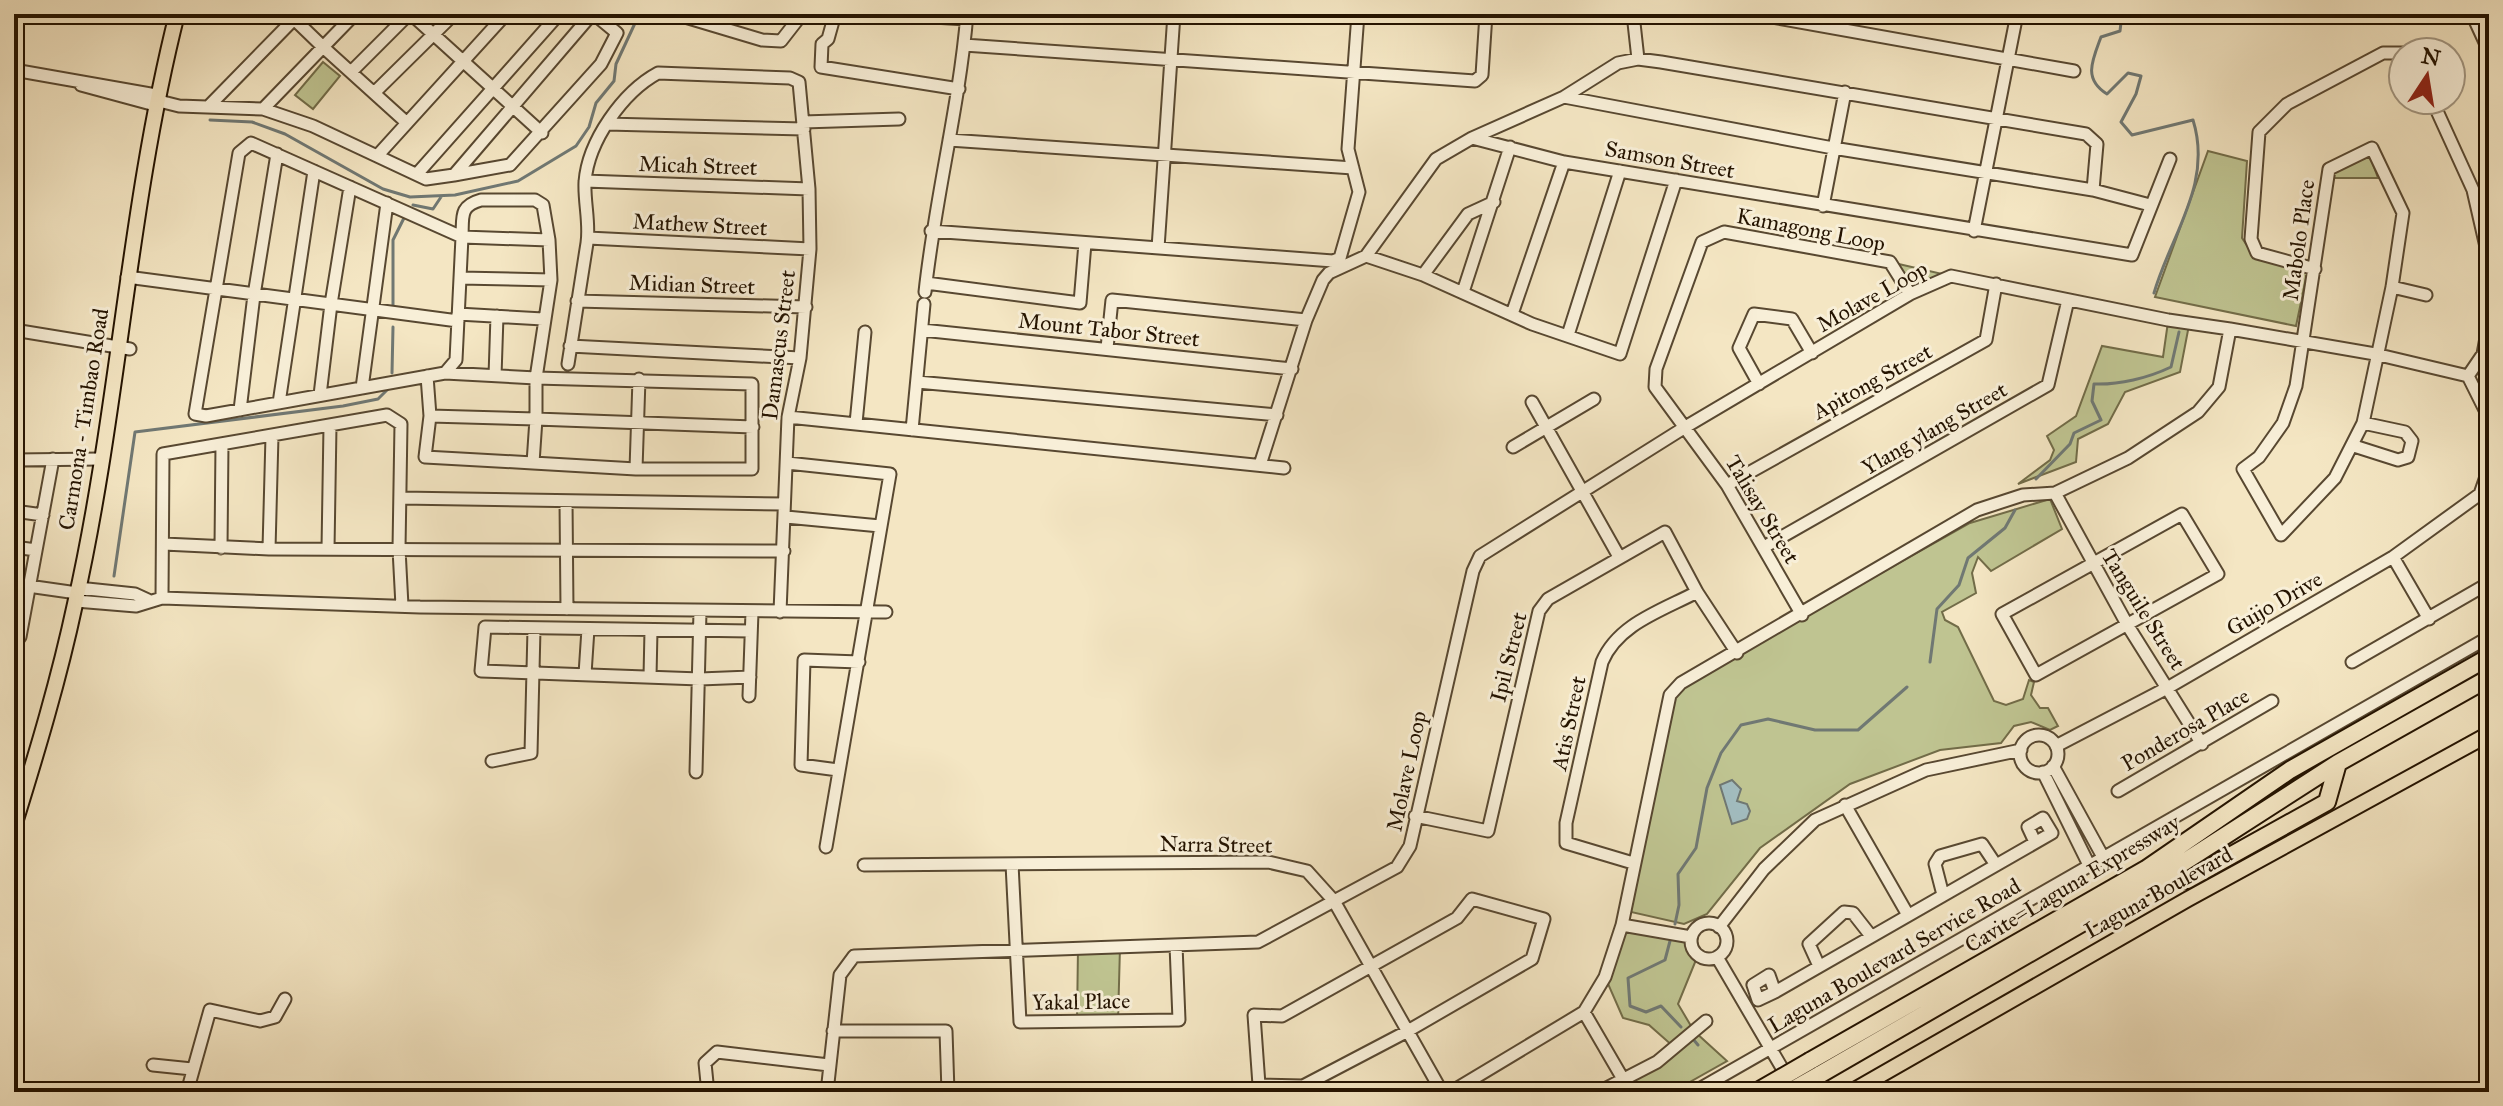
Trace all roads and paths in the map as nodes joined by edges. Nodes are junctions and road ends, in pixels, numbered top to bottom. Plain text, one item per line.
1 (177, 14) edge
2 (355, 14) edge
3 (410, 14) edge
4 (454, 14) edge
5 (506, 14) edge
6 (559, 14) edge
7 (593, 14) edge
8 (675, 14) edge
9 (802, 14) edge
10 (835, 14) edge
11 (884, 14) edge
12 (1174, 14) edge
13 (1358, 14) edge
14 (1486, 14) edge
15 (1570, 14) edge
16 (1633, 14) edge
17 (1755, 14) edge
18 (2017, 14) edge
19 (2472, 14) edge
20 (1583, 15) edge
21 (294, 16) edge
22 (966, 17) edge
23 (432, 33) junction
24 (964, 45) junction
25 (323, 47) junction
26 (2489, 51) edge
27 (2387, 53) edge
28 (2008, 58) junction
29 (1171, 59) junction
30 (1638, 59) junction
31 (464, 63) junction
32 (14, 70) edge
33 (1354, 71) junction
34 (2074, 71) dead end
35 (351, 72) junction
36 (494, 89) junction
37 (959, 89) junction
38 (1845, 92) junction
39 (374, 93) junction
40 (1564, 97) junction
41 (155, 100) junction
42 (208, 107) junction
43 (513, 107) junction
44 (263, 109) junction
45 (2439, 116) edge
46 (1998, 117) junction
47 (899, 119) dead end
48 (407, 123) junction
49 (607, 124) junction
50 (803, 126) junction
51 (542, 133) junction
52 (1472, 138) junction
53 (949, 140) junction
54 (1510, 147) junction
55 (1833, 148) junction
56 (277, 154) junction
57 (1165, 154) junction
58 (378, 155) junction
59 (2170, 159) dead end
60 (1564, 162) junction
61 (1353, 168) junction
62 (314, 171) junction
63 (1620, 171) junction
64 (1986, 173) junction
65 (417, 174) junction
66 (454, 175) junction
67 (1676, 180) junction
68 (585, 181) junction
69 (350, 187) junction
70 (809, 189) junction
71 (2093, 190) junction
72 (1494, 202) junction
73 (387, 203) junction
74 (2150, 205) junction
75 (1823, 206) junction
76 (931, 231) junction
77 (1974, 231) junction
78 (462, 237) junction
79 (588, 238) junction
80 (549, 240) junction
81 (1085, 243) junction
82 (1158, 248) junction
83 (810, 249) junction
84 (1366, 256) junction
85 (2489, 260) edge
86 (2315, 269) junction
87 (1423, 275) junction
88 (127, 277) junction
89 (460, 278) junction
90 (551, 280) junction
91 (1996, 284) junction
92 (2392, 287) junction
93 (217, 291) junction
94 (1463, 292) junction
95 (925, 293) junction
96 (1910, 294) junction
97 (254, 295) junction
98 (2426, 295) dead end
99 (294, 300) junction
100 (2068, 300) junction
101 (577, 301) junction
102 (331, 304) junction
103 (806, 307) junction
104 (373, 309) junction
105 (1512, 314) junction
106 (497, 316) junction
107 (458, 317) junction
108 (543, 319) junction
109 (1306, 320) junction
110 (2489, 321) edge
111 (2230, 329) junction
112 (14, 330) edge
113 (922, 330) junction
114 (865, 332) dead end
115 (1568, 335) junction
116 (2303, 341) junction
117 (570, 346) junction
118 (124, 348) junction
119 (1107, 348) junction
120 (1812, 353) junction
121 (2375, 354) junction
122 (800, 358) junction
123 (568, 364) dead end
124 (1292, 369) junction
125 (445, 373) junction
126 (427, 376) junction
127 (495, 376) junction
128 (2468, 376) junction
129 (536, 378) junction
130 (639, 379) junction
131 (917, 382) junction
132 (1759, 384) junction
133 (362, 388) junction
134 (320, 395) junction
135 (1594, 399) dead end
136 (1532, 402) dead end
137 (279, 403) junction
138 (240, 410) junction
139 (1277, 415) junction
140 (430, 416) junction
141 (788, 417) junction
142 (2489, 418) edge
143 (536, 419) junction
144 (638, 421) junction
145 (856, 423) junction
146 (2363, 423) junction
147 (330, 426) junction
148 (1687, 426) junction
149 (753, 427) junction
150 (1548, 427) junction
151 (912, 430) junction
152 (272, 436) junction
153 (222, 444) junction
154 (2354, 446) junction
155 (1513, 447) dead end
156 (53, 459) junction
157 (101, 459) junction
158 (14, 460) edge
159 (533, 463) junction
160 (787, 463) junction
161 (1260, 465) junction
162 (1284, 468) dead end
163 (2489, 468) edge
164 (636, 469) junction
165 (1727, 485) junction
166 (1583, 490) junction
167 (2055, 493) junction
168 (401, 498) junction
169 (566, 501) junction
170 (784, 504) junction
171 (14, 511) edge
172 (43, 515) junction
173 (786, 517) junction
174 (880, 526) junction
175 (164, 544) junction
176 (14, 547) edge
177 (1764, 547) junction
178 (221, 548) junction
179 (269, 549) junction
180 (328, 549) junction
181 (399, 549) junction
182 (36, 550) junction
183 (566, 551) junction
184 (784, 551) junction
185 (1618, 555) junction
186 (2393, 557) junction
187 (2092, 563) junction
188 (2489, 583) edge
189 (14, 584) edge
190 (30, 586) junction
191 (1697, 592) junction
192 (77, 594) junction
193 (162, 598) junction
194 (402, 606) junction
195 (567, 609) junction
196 (869, 609) junction
197 (700, 611) junction
198 (752, 612) junction
199 (780, 612) junction
200 (886, 612) dead end
201 (1802, 615) junction
202 (2429, 619) junction
203 (2128, 626) junction
204 (534, 629) junction
205 (588, 629) junction
206 (651, 630) junction
207 (700, 631) junction
208 (751, 631) junction
209 (2489, 637) edge
210 (14, 643) edge
211 (1737, 653) junction
212 (2489, 657) edge
213 (859, 662) junction
214 (2352, 662) dead end
215 (531, 672) junction
216 (585, 674) junction
217 (650, 677) junction
218 (750, 677) junction
219 (2489, 678) edge
220 (700, 679) junction
221 (2169, 687) junction
222 (749, 696) dead end
223 (2272, 701) dead end
224 (2489, 734) edge
225 (2202, 744) junction
226 (2056, 746) junction
227 (2021, 750) junction
228 (492, 761) dead end
229 (2338, 763) junction
230 (2048, 769) junction
231 (838, 770) junction
232 (696, 772) dead end
233 (2118, 791) dead end
234 (1845, 805) junction
235 (1415, 816) junction
236 (14, 826) edge
237 (2035, 842) dead end
238 (826, 847) dead end
239 (2103, 857) junction
240 (1633, 863) junction
241 (1012, 864) junction
242 (864, 865) dead end
243 (1996, 865) junction
244 (2089, 865) junction
245 (2153, 882) junction
246 (1943, 895) junction
247 (1334, 901) junction
248 (1908, 915) junction
249 (1622, 925) junction
250 (1719, 927) junction
251 (1871, 936) junction
252 (1691, 937) junction
253 (1176, 945) junction
254 (1017, 950) junction
255 (1717, 957) junction
256 (1819, 966) junction
257 (1371, 967) junction
258 (1775, 992) dead end
259 (285, 999) dead end
260 (1584, 1012) junction
261 (1706, 1021) dead end
262 (833, 1031) junction
263 (1406, 1032) junction
264 (1771, 1049) junction
265 (153, 1065) dead end
266 (829, 1065) junction
267 (1814, 1068) junction
268 (192, 1069) junction
269 (1623, 1079) junction
270 (1757, 1091) edge
271 (187, 1092) edge
272 (713, 1092) edge
273 (827, 1092) edge
274 (948, 1092) edge
275 (1117, 1092) edge
276 (1178, 1092) edge
277 (1442, 1092) edge
278 (1451, 1092) edge
279 (1599, 1092) edge
280 (1694, 1092) edge
281 (1789, 1092) edge
282 (1796, 1092) edge
283 (1851, 1092) edge

1 - 41 main road, Carmona - Timbao Road
2 - 25 street
3 - 23 street
3 - 35 street
4 - 23 street
5 - 31 street
6 - 36 street
7 - 43 street
7 - 51 street
8 - 9 street
10 - 37 street
11 - 22 street
12 - 29 street
13 - 33 street
14 - 33 street
15 - 20 street
16 - 30 street
17 - 28 street
18 - 28 street
19 - 26 street
21 - 25 street
21 - 42 street
22 - 24 street
23 - 31 street
23 - 39 street
24 - 29 street
24 - 37 street
25 - 35 street
25 - 44 street
27 - 86 street
28 - 34 street
28 - 46 street
29 - 33 street
29 - 57 street
30 - 38 street
30 - 40 street
31 - 36 street
31 - 48 street
32 - 41 street
33 - 61 street
35 - 39 street
36 - 43 street
36 - 65 street
37 - 53 street
38 - 46 street
38 - 55 street
39 - 48 street
40 - 52 street
40 - 55 street
41 - 42 street
41 - 88 main road, Carmona - Timbao Road
42 - 44 street
43 - 51 street
43 - 66 street
44 - 58 street
45 - 85 street
46 - 64 street
46 - 71 street
47 - 50 street
48 - 58 street
49 - 50 street
49 - 50 street, Damascus Street
49 - 68 street
50 - 70 street, Damascus Street
51 - 66 street
52 - 54 street, Samson Street
52 - 84 street
53 - 57 street
53 - 76 street
54 - 60 street, Samson Street
54 - 72 street
55 - 64 street
55 - 75 street
56 - 62 street
56 - 93 street
56 - 97 street
57 - 61 street
57 - 82 street
58 - 65 street
59 - 74 street
60 - 63 street, Samson Street
60 - 105 street
61 - 82 street
62 - 69 street
62 - 99 street
63 - 67 street, Samson Street
63 - 115 street
64 - 71 street
64 - 77 street
65 - 66 street
67 - 75 street, Samson Street
67 - 115 street
68 - 70 street, Micah Street
68 - 79 street
69 - 73 street
69 - 102 street
70 - 83 street, Damascus Street
71 - 74 street
72 - 87 street
72 - 94 street
73 - 78 street
73 - 104 street
74 - 77 street, Samson Street
75 - 77 street, Samson Street
76 - 81 street
76 - 95 street
78 - 80 street
78 - 80 street
78 - 89 street
79 - 83 street, Mathew Street
79 - 101 street
80 - 90 street
81 - 82 street
81 - 95 street
83 - 103 street, Damascus Street
84 - 87 street
84 - 109 street
86 - 92 street, Mabolo Place
86 - 116 street, Mabolo Place
87 - 94 street
88 - 93 street
88 - 118 main road, Carmona - Timbao Road
89 - 90 street
89 - 107 street
90 - 108 street
91 - 96 street, Molave Loop
91 - 100 street, Molave Loop
91 - 165 street, Apitong Street
92 - 98 street
92 - 121 street, Mabolo Place
93 - 97 street
93 - 138 street
94 - 105 street
95 - 113 street
96 - 120 street, Molave Loop
96 - 148 street, Kamagong Loop
97 - 99 street
97 - 138 street
99 - 102 street
99 - 137 street
100 - 111 street, Molave Loop
100 - 177 street, Ylang ylang Street
101 - 103 street, Midian Street
101 - 117 street
102 - 104 street
102 - 134 street
103 - 122 street, Damascus Street
104 - 107 street
104 - 133 street
105 - 115 street
106 - 107 street
106 - 108 street
106 - 127 street
107 - 125 street
108 - 129 street
109 - 119 street
109 - 124 street
110 - 128 street
111 - 116 street
111 - 167 street
112 - 118 street
113 - 119 street, Mount Tabor Street
113 - 131 street
114 - 145 street
116 - 121 street
116 - 154 street, Mabolo Place
117 - 122 street
117 - 123 street
118 - 157 main road, Carmona - Timbao Road
119 - 124 street, Mount Tabor Street
120 - 132 street, Molave Loop
120 - 132 street
121 - 128 street
121 - 146 street, Mabolo Place
122 - 141 street, Damascus Street
124 - 139 street
125 - 126 street
125 - 127 street
126 - 133 street
126 - 140 street
127 - 129 street
128 - 142 street
129 - 130 street
129 - 143 street
130 - 144 street
130 - 149 street
131 - 139 street
131 - 151 street
132 - 148 street, Molave Loop
133 - 134 street
134 - 137 street
135 - 150 street
136 - 150 street
137 - 138 street
139 - 161 street
140 - 143 street
140 - 159 street
141 - 145 street
141 - 160 street, Damascus Street
143 - 144 street
143 - 159 street
144 - 149 street
144 - 164 street
145 - 151 street
146 - 154 street, Mabolo Place
146 - 154 street
147 - 152 street
147 - 168 street
147 - 180 street
148 - 165 street, Talisay Street
148 - 166 street, Molave Loop
149 - 164 street
150 - 155 street
150 - 166 street
151 - 161 street
152 - 153 street
152 - 179 street
153 - 175 street
153 - 178 street
156 - 157 street
156 - 158 street
156 - 172 street
157 - 192 main road, Carmona - Timbao Road
159 - 164 street
160 - 170 street, Damascus Street
160 - 174 street
161 - 162 street
163 - 186 street, Guijo Drive
165 - 177 street, Talisay Street
166 - 185 street
166 - 235 street, Molave Loop
167 - 187 street, Tanguile Street
167 - 201 street
168 - 169 street
168 - 181 street
169 - 170 street
169 - 183 street
170 - 173 street, Damascus Street
171 - 172 street
172 - 182 street
173 - 174 street
173 - 184 street, Damascus Street
174 - 196 street
175 - 178 street
175 - 193 street
176 - 182 street
177 - 201 street, Talisay Street
178 - 179 street
179 - 180 street
180 - 181 street
181 - 183 street
181 - 194 street
182 - 190 street
183 - 184 street
183 - 195 street
184 - 199 street, Damascus Street
185 - 191 street, Ipil Street
185 - 235 street, Ipil Street
186 - 202 street
186 - 221 street, Guijo Drive
187 - 203 street, Tanguile Street
187 - 203 street
187 - 203 street
188 - 202 street
189 - 190 street
190 - 192 street
190 - 210 street
191 - 211 street, Ipil Street
191 - 240 street, Atis Street
192 - 193 street
192 - 236 main road, Carmona - Timbao Road
193 - 194 street
194 - 195 street
195 - 197 street
196 - 199 street
196 - 200 street
196 - 213 street
197 - 198 street
197 - 207 street
198 - 199 street
198 - 208 street
201 - 211 street
202 - 214 street
203 - 221 street, Tanguile Street
204 - 205 street
204 - 215 street
204 - 215 street
205 - 206 street
205 - 216 street
206 - 207 street
206 - 217 street
207 - 208 street
207 - 220 street
208 - 218 street
209 - 239 street, Laguna Boulevard Service Road
211 - 240 street
212 - 267 highway, Cavite–Laguna Expressway
213 - 231 street
213 - 231 street
215 - 216 street
215 - 228 street
216 - 217 street
217 - 220 street
218 - 220 street
218 - 222 street
219 - 229 highway, Cavite–Laguna Expressway
220 - 232 street
221 - 225 street, Tanguile Street
221 - 226 street, Guijo Drive
223 - 225 street, Ponderosa Place
224 - 283 main road, Laguna Boulevard
225 - 233 street, Ponderosa Place
226 - 227 street
226 - 230 street
227 - 230 street
227 - 234 street
229 - 245 highway, Cavite–Laguna Expressway
229 - 245 highway
230 - 239 street
230 - 244 street
231 - 238 street
234 - 248 street
234 - 250 street
235 - 247 street, Molave Loop
237 - 243 street
239 - 244 street, Laguna Boulevard Service Road
240 - 249 street
241 - 242 street, Narra Street
241 - 247 street, Narra Street
241 - 254 street, Yakal Place
243 - 246 street
243 - 246 street
244 - 264 street, Laguna Boulevard Service Road
245 - 267 highway, Cavite–Laguna Expressway
246 - 248 street
247 - 253 street, Molave Loop
247 - 257 street, Narra Street
248 - 251 street
249 - 252 street
249 - 260 street
250 - 252 street
250 - 255 street
251 - 256 street
251 - 256 street
252 - 255 street
253 - 254 street, Molave Loop
253 - 254 street, Yakal Place
254 - 262 street, Molave Loop
255 - 264 street
256 - 258 street
257 - 263 street, Narra Street
257 - 263 street
257 - 263 street
259 - 268 street
260 - 269 street
260 - 278 street
261 - 269 street
262 - 266 street, Molave Loop
262 - 274 street
263 - 277 street, Narra Street
264 - 280 street, Laguna Boulevard Service Road
264 - 282 street
265 - 268 street
266 - 272 street
266 - 273 street, Molave Loop
267 - 270 highway, Cavite–Laguna Expressway, bridge
267 - 281 highway, Cavite–Laguna Expressway, bridge
268 - 271 street
269 - 279 street
275 - 276 street

